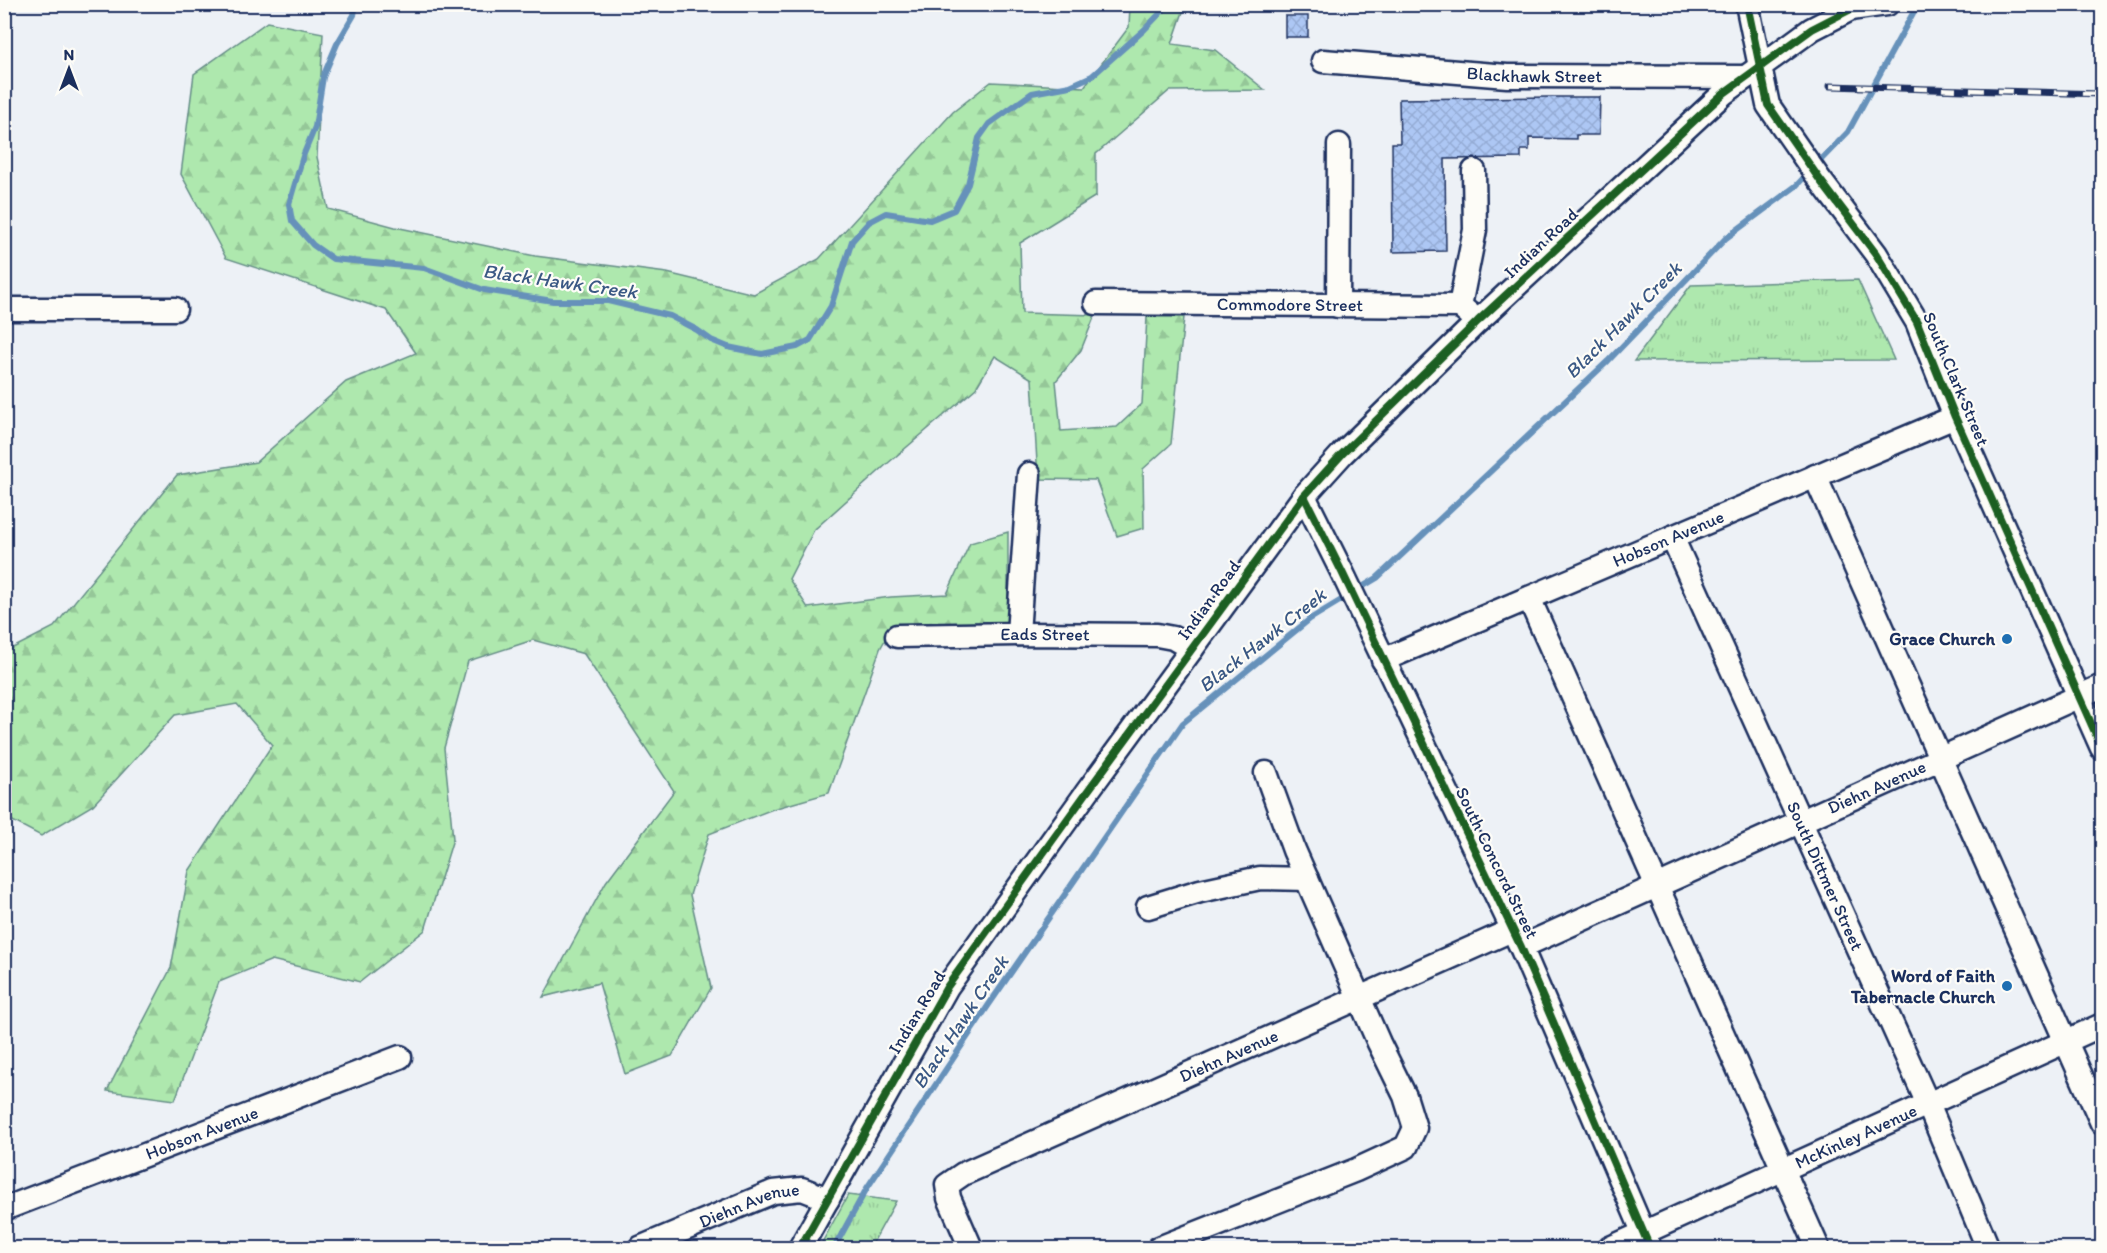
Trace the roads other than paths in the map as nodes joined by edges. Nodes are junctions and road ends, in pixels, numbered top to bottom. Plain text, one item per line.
1 (1747, 4) edge
2 (1887, 4) edge
3 (1323, 61) dead end
4 (1753, 72) junction
5 (1339, 146) dead end
6 (1474, 171) dead end
7 (1096, 303) dead end
8 (1338, 306) junction
9 (1460, 306) junction
10 (4, 309) edge
11 (175, 309) dead end
12 (1478, 321) junction
13 (1955, 417) junction
14 (1029, 474) dead end
15 (1815, 476) junction
16 (1304, 496) junction
17 (1672, 537) junction
18 (1529, 598) junction
19 (1018, 634) junction
20 (897, 636) dead end
21 (1192, 649) junction
22 (1383, 660) junction
23 (2103, 686) edge
24 (2079, 696) junction
25 (2103, 748) edge
26 (1940, 759) junction
27 (1266, 773) dead end
28 (1800, 821) junction
29 (1307, 879) junction
30 (1657, 886) junction
31 (1148, 907) dead end
32 (1516, 939) junction
33 (1360, 998) junction
34 (2103, 1025) edge
35 (2066, 1041) junction
36 (400, 1057) dead end
37 (1928, 1104) junction
38 (2103, 1123) edge
39 (1783, 1170) junction
40 (828, 1199) junction
41 (4, 1209) edge
42 (1647, 1241) edge
43 (640, 1248) edge
44 (800, 1248) edge
45 (971, 1248) edge
46 (1159, 1248) edge
47 (1610, 1248) edge
48 (1818, 1248) edge
49 (1988, 1248) edge

1 - 4 street, South Clark Street
2 - 4 street
3 - 4 street, Blackhawk Street
4 - 12 street, Indian Road
4 - 13 street, South Clark Street
5 - 8 street
6 - 9 street
7 - 8 street, Commodore Street
8 - 9 street, Commodore Street
9 - 12 street
10 - 11 street
12 - 16 street, Indian Road
13 - 15 street, Hobson Avenue
13 - 24 street, South Clark Street
14 - 19 street
15 - 17 street, Hobson Avenue
15 - 26 street
16 - 21 street, Indian Road
16 - 22 street, South Concord Street
17 - 18 street, Hobson Avenue
17 - 28 street, South Dittmer Street
18 - 22 street, Hobson Avenue
18 - 30 street
19 - 20 street, Eads Street
19 - 21 street, Eads Street
21 - 40 street, Indian Road
22 - 32 street, South Concord Street
23 - 24 street, Diehn Avenue
24 - 25 street, South Clark Street
24 - 26 street, Diehn Avenue
26 - 28 street, Diehn Avenue
26 - 35 street
27 - 29 street
28 - 30 street, Diehn Avenue
28 - 37 street, South Dittmer Street
29 - 31 street
29 - 33 street
30 - 32 street, Diehn Avenue
30 - 39 street
32 - 33 street, Diehn Avenue
32 - 42 street, South Concord Street
33 - 45 street, Diehn Avenue
33 - 46 street
34 - 35 street, McKinley Avenue
35 - 37 street, McKinley Avenue
35 - 38 street
36 - 41 street, Hobson Avenue
37 - 39 street, McKinley Avenue
37 - 49 street, South Dittmer Street
39 - 42 street, McKinley Avenue
39 - 48 street
40 - 43 street, Diehn Avenue
40 - 44 street, Indian Road
42 - 47 street, McKinley Avenue

